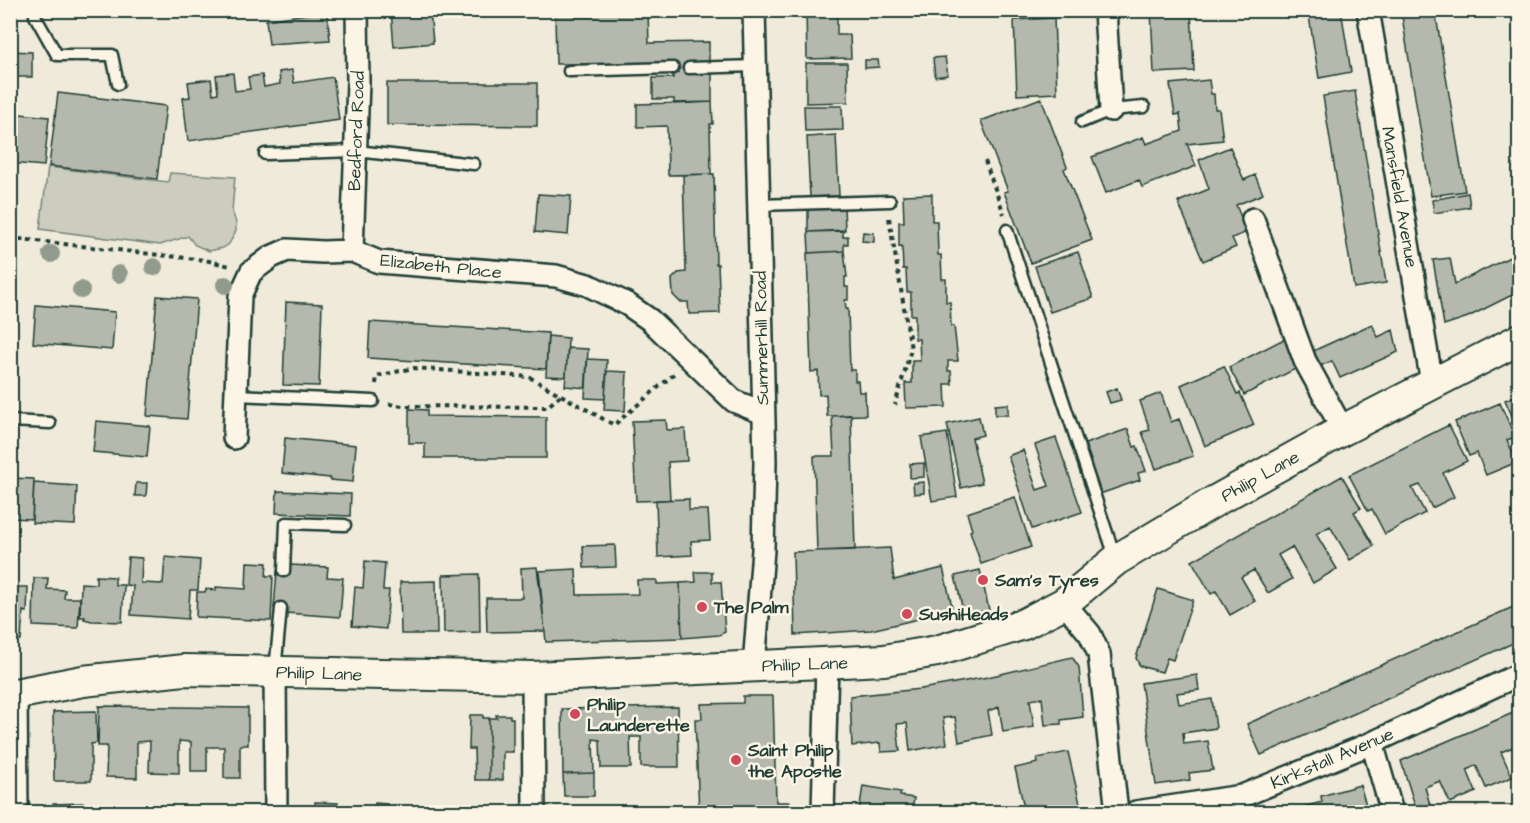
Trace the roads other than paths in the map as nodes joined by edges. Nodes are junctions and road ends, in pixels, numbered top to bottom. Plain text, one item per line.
1 (357, 10) edge
2 (754, 10) edge
3 (1106, 10) edge
4 (1368, 10) edge
5 (35, 16) dead end
6 (755, 66) junction
7 (673, 68) dead end
8 (689, 68) dead end
9 (568, 71) dead end
10 (118, 84) dead end
11 (1144, 107) dead end
12 (1112, 110) junction
13 (1082, 122) dead end
14 (356, 151) junction
15 (265, 154) dead end
16 (474, 164) dead end
17 (889, 201) road end
18 (758, 205) junction
19 (1253, 219) dead end
20 (1007, 230) road end
21 (352, 251) junction
22 (1520, 339) edge
23 (1432, 383) junction
24 (237, 395) junction
25 (373, 401) road end
26 (763, 413) junction
27 (10, 421) edge
28 (50, 423) dead end
29 (1343, 430) junction
30 (234, 438) dead end
31 (345, 525) dead end
32 (1116, 560) junction
33 (284, 571) dead end
34 (1064, 603) junction
35 (281, 608) dead end
36 (827, 663) junction
37 (754, 666) junction
38 (275, 671) junction
39 (1520, 674) edge
40 (533, 677) junction
41 (13, 694) edge
42 (1372, 743) junction
43 (17, 813) edge
44 (276, 813) edge
45 (534, 813) edge
46 (823, 813) edge
47 (1117, 813) edge
48 (1136, 813) edge
49 (1392, 813) edge

1 - 14 street, Bedford Road
2 - 6 street, Summerhill Road
3 - 12 street
4 - 23 street, Mansfield Avenue
5 - 10 lane
6 - 8 lane
6 - 18 street, Summerhill Road
7 - 9 lane
11 - 12 lane
12 - 13 lane
14 - 15 lane
14 - 16 lane
14 - 21 street, Bedford Road
17 - 18 lane
18 - 26 street, Summerhill Road
19 - 29 street
20 - 32 lane
21 - 24 street, Elizabeth Place
21 - 26 street, Elizabeth Place
22 - 23 main road, Philip Lane
23 - 29 main road, Philip Lane
24 - 25 lane
24 - 30 street
26 - 37 street, Summerhill Road
27 - 28 lane
29 - 32 main road, Philip Lane
31 - 33 lane
32 - 34 main road, Philip Lane
34 - 36 main road, Philip Lane
34 - 47 street
35 - 38 lane
36 - 37 main road, Philip Lane
36 - 46 street
37 - 40 main road, Philip Lane
38 - 40 main road, Philip Lane
38 - 41 main road, Philip Lane
38 - 44 street
39 - 42 street, Kirkstall Avenue
40 - 45 street
41 - 43 street
42 - 48 street, Kirkstall Avenue
42 - 49 street

